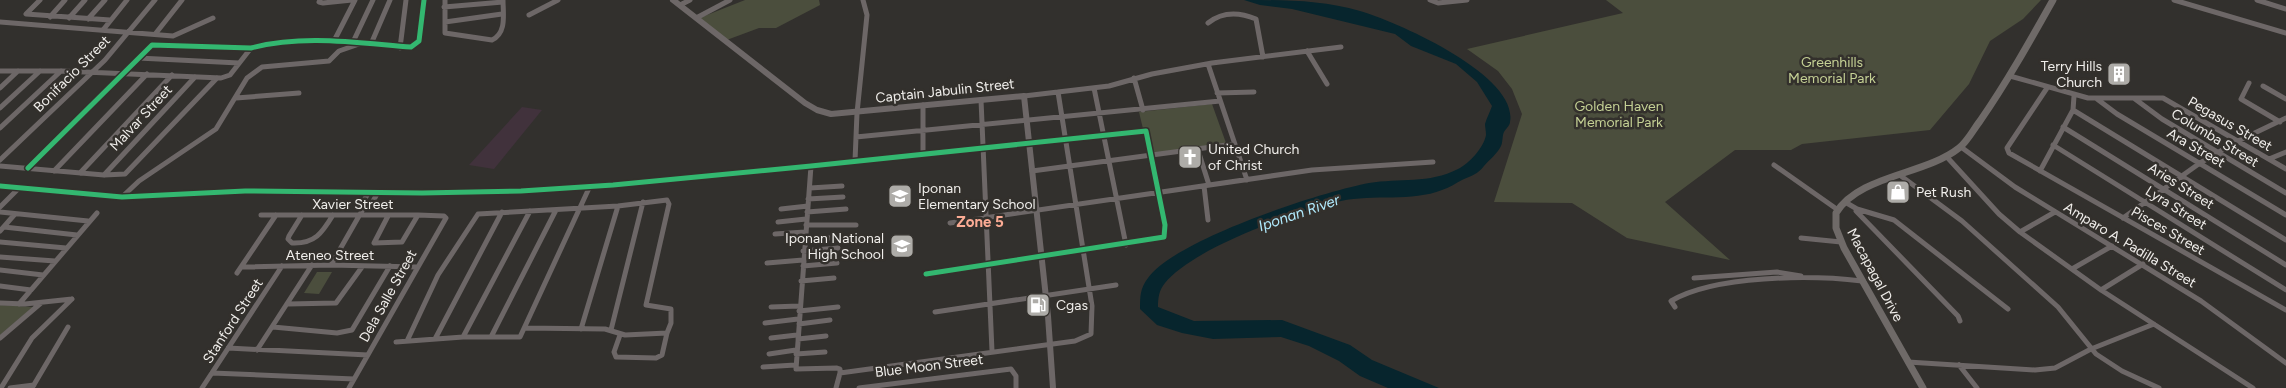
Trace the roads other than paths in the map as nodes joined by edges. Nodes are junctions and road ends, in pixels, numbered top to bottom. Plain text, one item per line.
1 (40, 0) edge
2 (65, 0) edge
3 (85, 0) edge
4 (105, 0) edge
5 (127, 0) edge
6 (155, 0) edge
7 (182, 0) edge
8 (320, 0) edge
9 (354, 0) edge
10 (373, 0) edge
11 (390, 0) edge
12 (406, 0) edge
13 (424, 0) edge
14 (445, 0) edge
15 (558, 0) edge
16 (674, 0) edge
17 (690, 0) edge
18 (730, 0) edge
19 (863, 0) edge
20 (1430, 0) edge
21 (1467, 0) edge
22 (2054, 0) edge
23 (2174, 0) edge
24 (2257, 0) edge
25 (503, 1) edge
26 (2268, 1) edge
27 (680, 5) junction
28 (444, 7) junction
29 (2286, 9) edge
30 (502, 14) junction
31 (529, 15) dead end
32 (50, 17) junction
33 (698, 17) junction
34 (69, 18) junction
35 (213, 18) dead end
36 (88, 19) junction
37 (110, 20) junction
38 (0, 22) edge
39 (445, 22) junction
40 (1208, 23) dead end
41 (103, 30) junction
42 (130, 31) junction
43 (2286, 32) edge
44 (156, 33) junction
45 (334, 41) junction
46 (352, 42) junction
47 (362, 43) junction
48 (371, 44) junction
49 (1341, 47) dead end
50 (250, 48) junction
51 (400, 48) junction
52 (1307, 51) junction
53 (138, 58) junction
54 (1263, 58) junction
55 (239, 63) junction
56 (1208, 64) junction
57 (40, 70) junction
58 (0, 71) edge
59 (18, 71) junction
60 (62, 71) junction
61 (92, 72) junction
62 (122, 73) junction
63 (147, 74) junction
64 (172, 76) junction
65 (2010, 76) junction
66 (195, 77) junction
67 (217, 78) junction
68 (1134, 78) junction
69 (2248, 83) dead end
70 (1327, 84) dead end
71 (2263, 86) dead end
72 (0, 88) edge
73 (1094, 88) junction
74 (2047, 88) junction
75 (1058, 92) junction
76 (1254, 92) dead end
77 (1217, 93) junction
78 (299, 94) dead end
79 (1024, 96) junction
80 (2074, 96) junction
81 (236, 98) junction
82 (2097, 98) junction
83 (2286, 99) edge
84 (981, 100) junction
85 (2135, 100) junction
86 (1220, 101) junction
87 (923, 106) junction
88 (0, 108) edge
89 (1143, 110) junction
90 (2073, 110) junction
91 (857, 112) junction
92 (1099, 114) junction
93 (1063, 117) junction
94 (2286, 118) edge
95 (1026, 121) junction
96 (2280, 122) junction
97 (982, 125) junction
98 (2063, 127) junction
99 (0, 128) edge
100 (924, 131) junction
101 (1104, 135) junction
102 (856, 137) junction
103 (1067, 138) junction
104 (2238, 141) junction
105 (1029, 142) junction
106 (1234, 144) junction
107 (2053, 145) junction
108 (983, 146) junction
109 (1960, 147) junction
110 (1198, 150) junction
111 (2286, 152) edge
112 (923, 153) junction
113 (2218, 153) junction
114 (1150, 156) junction
115 (1946, 156) junction
116 (2269, 159) junction
117 (0, 160) edge
118 (855, 161) junction
119 (1110, 161) junction
120 (1433, 162) dead end
121 (2200, 163) junction
122 (1071, 165) junction
123 (1774, 165) dead end
124 (0, 166) edge
125 (811, 166) junction
126 (28, 168) junction
127 (2286, 169) edge
128 (54, 170) junction
129 (1032, 171) junction
130 (2040, 171) junction
131 (80, 173) junction
132 (104, 175) junction
133 (1901, 176) junction
134 (2181, 176) junction
135 (1247, 180) junction
136 (1206, 185) junction
137 (0, 186) edge
138 (590, 186) junction
139 (842, 186) dead end
140 (19, 188) junction
141 (810, 188) junction
142 (2164, 189) junction
143 (368, 192) junction
144 (378, 192) junction
145 (2286, 193) edge
146 (1157, 194) junction
147 (122, 197) junction
148 (843, 197) dead end
149 (808, 199) junction
150 (1118, 200) junction
151 (2145, 201) junction
152 (643, 202) junction
153 (1845, 202) junction
154 (618, 206) junction
155 (1076, 206) junction
156 (0, 207) edge
157 (581, 209) junction
158 (781, 209) dead end
159 (807, 209) junction
160 (846, 209) dead end
161 (556, 210) junction
162 (1838, 210) junction
163 (530, 211) junction
164 (1036, 211) junction
165 (1856, 211) junction
166 (0, 212) edge
167 (362, 212) junction
168 (502, 212) junction
169 (2055, 212) junction
170 (97, 213) dead end
171 (15, 214) junction
172 (261, 215) dead end
173 (276, 215) junction
174 (302, 215) junction
175 (333, 215) junction
176 (418, 215) junction
177 (2286, 215) edge
178 (388, 216) junction
179 (444, 216) joint
180 (987, 218) junction
181 (2123, 218) junction
182 (1208, 220) dead end
183 (88, 221) junction
184 (778, 222) dead end
185 (950, 223) dead end
186 (856, 225) dead end
187 (805, 226) junction
188 (2, 229) edge
189 (2020, 232) junction
190 (776, 234) dead end
191 (77, 235) junction
192 (840, 237) dead end
193 (1801, 238) dead end
194 (804, 240) junction
195 (2286, 240) edge
196 (0, 242) edge
197 (1841, 242) junction
198 (1126, 245) junction
199 (2112, 246) junction
200 (66, 248) junction
201 (838, 248) dead end
202 (1083, 250) junction
203 (803, 251) junction
204 (1041, 256) junction
205 (0, 257) edge
206 (55, 261) junction
207 (767, 263) dead end
208 (803, 263) junction
209 (837, 263) dead end
210 (2143, 264) junction
211 (312, 265) junction
212 (331, 265) junction
213 (988, 265) junction
214 (2286, 265) edge
215 (282, 266) junction
216 (390, 266) junction
217 (242, 267) junction
218 (362, 267) junction
219 (418, 267) junction
220 (2072, 269) junction
221 (0, 270) edge
222 (238, 272) dead end
223 (926, 274) dead end
224 (43, 275) junction
225 (1802, 276) junction
226 (834, 278) dead end
227 (1694, 278) dead end
228 (1862, 280) junction
229 (802, 281) junction
230 (1116, 285) dead end
231 (0, 286) edge
232 (31, 290) junction
233 (1089, 290) junction
234 (2101, 290) junction
235 (2286, 290) edge
236 (1046, 296) junction
237 (42, 302) junction
238 (0, 303) edge
239 (18, 304) junction
240 (288, 304) junction
241 (990, 304) junction
242 (771, 307) dead end
243 (838, 307) dead end
244 (1675, 307) dead end
245 (799, 308) junction
246 (2008, 310) dead end
247 (2286, 310) edge
248 (935, 312) dead end
249 (830, 320) dead end
250 (1960, 321) dead end
251 (798, 322) junction
252 (765, 323) dead end
253 (2154, 324) junction
254 (68, 327) dead end
255 (273, 327) junction
256 (525, 328) junction
257 (581, 329) junction
258 (611, 330) junction
259 (667, 333) junction
260 (620, 335) junction
261 (826, 336) dead end
262 (1, 337) edge
263 (463, 337) junction
264 (491, 337) junction
265 (798, 337) junction
266 (771, 338) dead end
267 (435, 339) junction
268 (407, 341) junction
269 (396, 342) dead end
270 (1049, 344) junction
271 (228, 348) junction
272 (2091, 349) junction
273 (258, 350) junction
274 (992, 351) junction
275 (796, 352) junction
276 (825, 352) dead end
277 (769, 354) dead end
278 (368, 355) junction
279 (1908, 362) junction
280 (2286, 363) edge
281 (795, 365) junction
282 (1959, 365) junction
283 (763, 367) dead end
284 (212, 373) junction
285 (840, 373) junction
286 (354, 379) junction
287 (33, 387) edge
288 (1, 388) edge
289 (10, 388) edge
290 (202, 388) edge
291 (348, 388) edge
292 (836, 388) edge
293 (860, 388) edge
294 (1016, 388) edge
295 (1053, 388) edge
296 (1923, 388) edge
297 (1977, 388) edge
298 (2159, 388) edge
299 (2253, 388) edge

1 - 32 street
2 - 32 street
3 - 34 street
4 - 36 street
5 - 37 street
6 - 42 street, Bonifacio Street
7 - 44 street
8 - 9 street
9 - 45 street
10 - 46 street
11 - 48 street
12 - 51 street
13 - 51 street
14 - 28 street
15 - 31 street
16 - 27 street, Captain Jabulin Street
17 - 27 street
18 - 33 street
19 - 91 street
20 - 21 street
22 - 65 main road
23 - 43 street
24 - 26 street
25 - 28 street
25 - 30 street
26 - 29 street
27 - 33 street, Captain Jabulin Street
28 - 39 street
30 - 39 street
30 - 39 street
32 - 34 street
33 - 91 street, Captain Jabulin Street
34 - 36 street
35 - 44 street
36 - 37 street
37 - 41 street
38 - 41 street
40 - 54 street
41 - 42 street
42 - 44 street
42 - 61 street, Bonifacio Street
45 - 46 street
45 - 50 street
46 - 47 street
47 - 48 street
47 - 81 street
48 - 51 street
49 - 52 street
50 - 53 street
50 - 55 street
52 - 54 street
52 - 70 street
53 - 55 street
53 - 62 street
54 - 56 street
55 - 67 street
56 - 68 street
56 - 77 street
57 - 59 street
57 - 60 street
57 - 88 street
58 - 59 street
59 - 72 street
60 - 61 street
60 - 99 street
61 - 62 street
61 - 117 street, Bonifacio Street
62 - 63 street
62 - 126 street
63 - 64 street
63 - 128 street
64 - 66 street
64 - 131 street
65 - 74 street
65 - 109 main road
66 - 67 street
66 - 132 street, Malvar Street
67 - 132 street
68 - 73 street
68 - 89 street
69 - 96 street
71 - 83 street
73 - 75 street
73 - 92 street
74 - 80 street
74 - 130 street, Pisces Street
75 - 79 street
75 - 93 street
76 - 77 street
77 - 86 street
78 - 81 street
79 - 84 street, Captain Jabulin Street
79 - 95 street, Captain Jabulin Street
80 - 82 street
80 - 90 street
81 - 147 street
82 - 85 street
82 - 121 street, Ara Street
84 - 87 street, Captain Jabulin Street
84 - 97 street
85 - 104 street, Pegasus Street
85 - 113 street, Columba Street
86 - 89 street
86 - 106 street
87 - 91 street, Captain Jabulin Street
87 - 100 street
89 - 92 street
90 - 98 street
90 - 134 street
91 - 102 street
92 - 93 street
92 - 101 street
93 - 95 street
93 - 103 street
94 - 96 street
95 - 97 street
95 - 105 street, Captain Jabulin Street
96 - 104 street
97 - 100 street
97 - 108 street
98 - 107 street
98 - 142 street, Aries Street
100 - 102 street
100 - 112 street
101 - 103 street
101 - 114 street
101 - 119 street
102 - 118 street
103 - 105 street
103 - 122 street
104 - 113 street
104 - 116 street, Pegasus Street
105 - 108 street
105 - 129 street, Captain Jabulin Street
106 - 110 street
106 - 135 street
107 - 130 street
107 - 151 street, Lyra Street
108 - 112 street
108 - 180 street
109 - 115 main road
109 - 169 street, Amparo A. Padilla Street
110 - 114 street
110 - 136 street
111 - 116 street
112 - 118 street
113 - 121 street
113 - 145 street, Columba Street
114 - 119 street
114 - 146 street
115 - 133 main road
115 - 189 street
116 - 127 street, Pegasus Street
118 - 125 street
119 - 122 street
119 - 150 street
120 - 135 street
121 - 134 street
121 - 177 street, Ara Street
122 - 129 street
122 - 155 street
123 - 162 street
124 - 126 street
125 - 138 street
125 - 141 street
126 - 128 street
128 - 131 street
129 - 164 street, Captain Jabulin Street
130 - 181 street, Pisces Street
131 - 132 street
133 - 153 main road
133 - 272 street
134 - 142 street
134 - 195 street
135 - 136 street
136 - 146 street
136 - 182 street
137 - 140 street
138 - 144 street
138 - 157 street
139 - 141 street
140 - 147 street
140 - 156 street
141 - 149 street
142 - 151 street
142 - 214 street, Aries Street
143 - 144 street
143 - 147 street
143 - 167 street
144 - 167 street
146 - 150 street
146 - 198 street
148 - 149 street
149 - 159 street
150 - 155 street
150 - 198 street
151 - 181 street
151 - 235 street, Lyra Street
152 - 154 street
152 - 258 street
152 - 259 street
153 - 162 main road
153 - 165 street
154 - 157 street
154 - 257 street
155 - 164 street
155 - 202 street
157 - 161 street
157 - 256 street
158 - 159 street
159 - 160 street
159 - 187 street
161 - 163 street
161 - 264 street
162 - 197 main road, Macapagal Drive
163 - 168 street
163 - 263 street
164 - 180 street
164 - 204 street, Captain Jabulin Street
165 - 246 street
165 - 250 street
166 - 171 street
167 - 175 street, Xavier Street
167 - 178 street, Xavier Street
167 - 212 street
168 - 267 street
168 - 268 street
169 - 189 street
169 - 199 street, Amparo A. Padilla Street
170 - 183 street
171 - 183 street
171 - 188 street
172 - 173 street, Xavier Street
173 - 174 street, Xavier Street
173 - 217 street
174 - 175 street, Xavier Street
174 - 175 street
176 - 178 street, Xavier Street
176 - 178 street
176 - 179 street, Xavier Street
179 - 219 street, Dela Salle Street
180 - 185 street
180 - 213 street
181 - 247 street, Pisces Street
183 - 191 street
184 - 187 street
186 - 187 street
187 - 190 street
187 - 194 street
188 - 191 street
189 - 220 street
191 - 200 street
192 - 194 street
193 - 197 street
194 - 203 street
196 - 200 street
197 - 228 main road, Macapagal Drive
198 - 202 street
199 - 210 street, Amparo A. Padilla Street
199 - 220 street
200 - 206 street
201 - 203 street
202 - 204 street
202 - 233 street
203 - 208 street
204 - 213 street
204 - 236 street, Captain Jabulin Street
205 - 206 street
206 - 224 street
207 - 208 street
208 - 209 street
208 - 229 street
210 - 234 street
210 - 280 street, Amparo A. Padilla Street
211 - 212 street, Ateneo Street
211 - 215 street, Ateneo Street
211 - 240 street
212 - 218 street, Ateneo Street
213 - 223 street
213 - 241 street
215 - 217 street, Ateneo Street
215 - 271 street, Stanford Street
216 - 218 street, Ateneo Street
216 - 219 street, Ateneo Street
216 - 255 street
217 - 222 street
218 - 240 street
219 - 278 street, Dela Salle Street
220 - 234 street
221 - 224 street
224 - 232 street
225 - 227 street
225 - 228 street
225 - 244 street
226 - 229 street
228 - 279 main road, Macapagal Drive
229 - 245 street
230 - 233 street
231 - 232 street
232 - 239 street
233 - 236 street
233 - 270 street
234 - 253 street
236 - 241 street
236 - 270 street, Captain Jabulin Street
237 - 239 street
237 - 262 street
237 - 288 street
238 - 239 street
240 - 255 street
241 - 248 street
241 - 274 street
242 - 245 street
243 - 245 street
245 - 251 street
249 - 251 street
251 - 252 street
251 - 265 street
253 - 272 street
253 - 299 street
254 - 287 street
255 - 273 street
256 - 257 street
256 - 264 street
257 - 258 street
258 - 260 street
259 - 260 street
259 - 260 street
261 - 265 street
263 - 264 street
263 - 267 street
265 - 266 street
265 - 275 street
267 - 268 street
268 - 269 street
270 - 274 street
270 - 295 street, Captain Jabulin Street
271 - 273 street
271 - 284 street, Stanford Street
272 - 282 street
272 - 298 street
273 - 278 street
274 - 285 street
275 - 276 street
275 - 277 street
275 - 281 street
278 - 286 street, Dela Salle Street
279 - 282 street
279 - 296 main road, Macapagal Drive
281 - 283 street
281 - 285 street
282 - 297 street
284 - 286 street
284 - 290 street, Stanford Street
285 - 292 street
286 - 291 street, Dela Salle Street
287 - 289 street
293 - 294 street, Blue Moon Street

